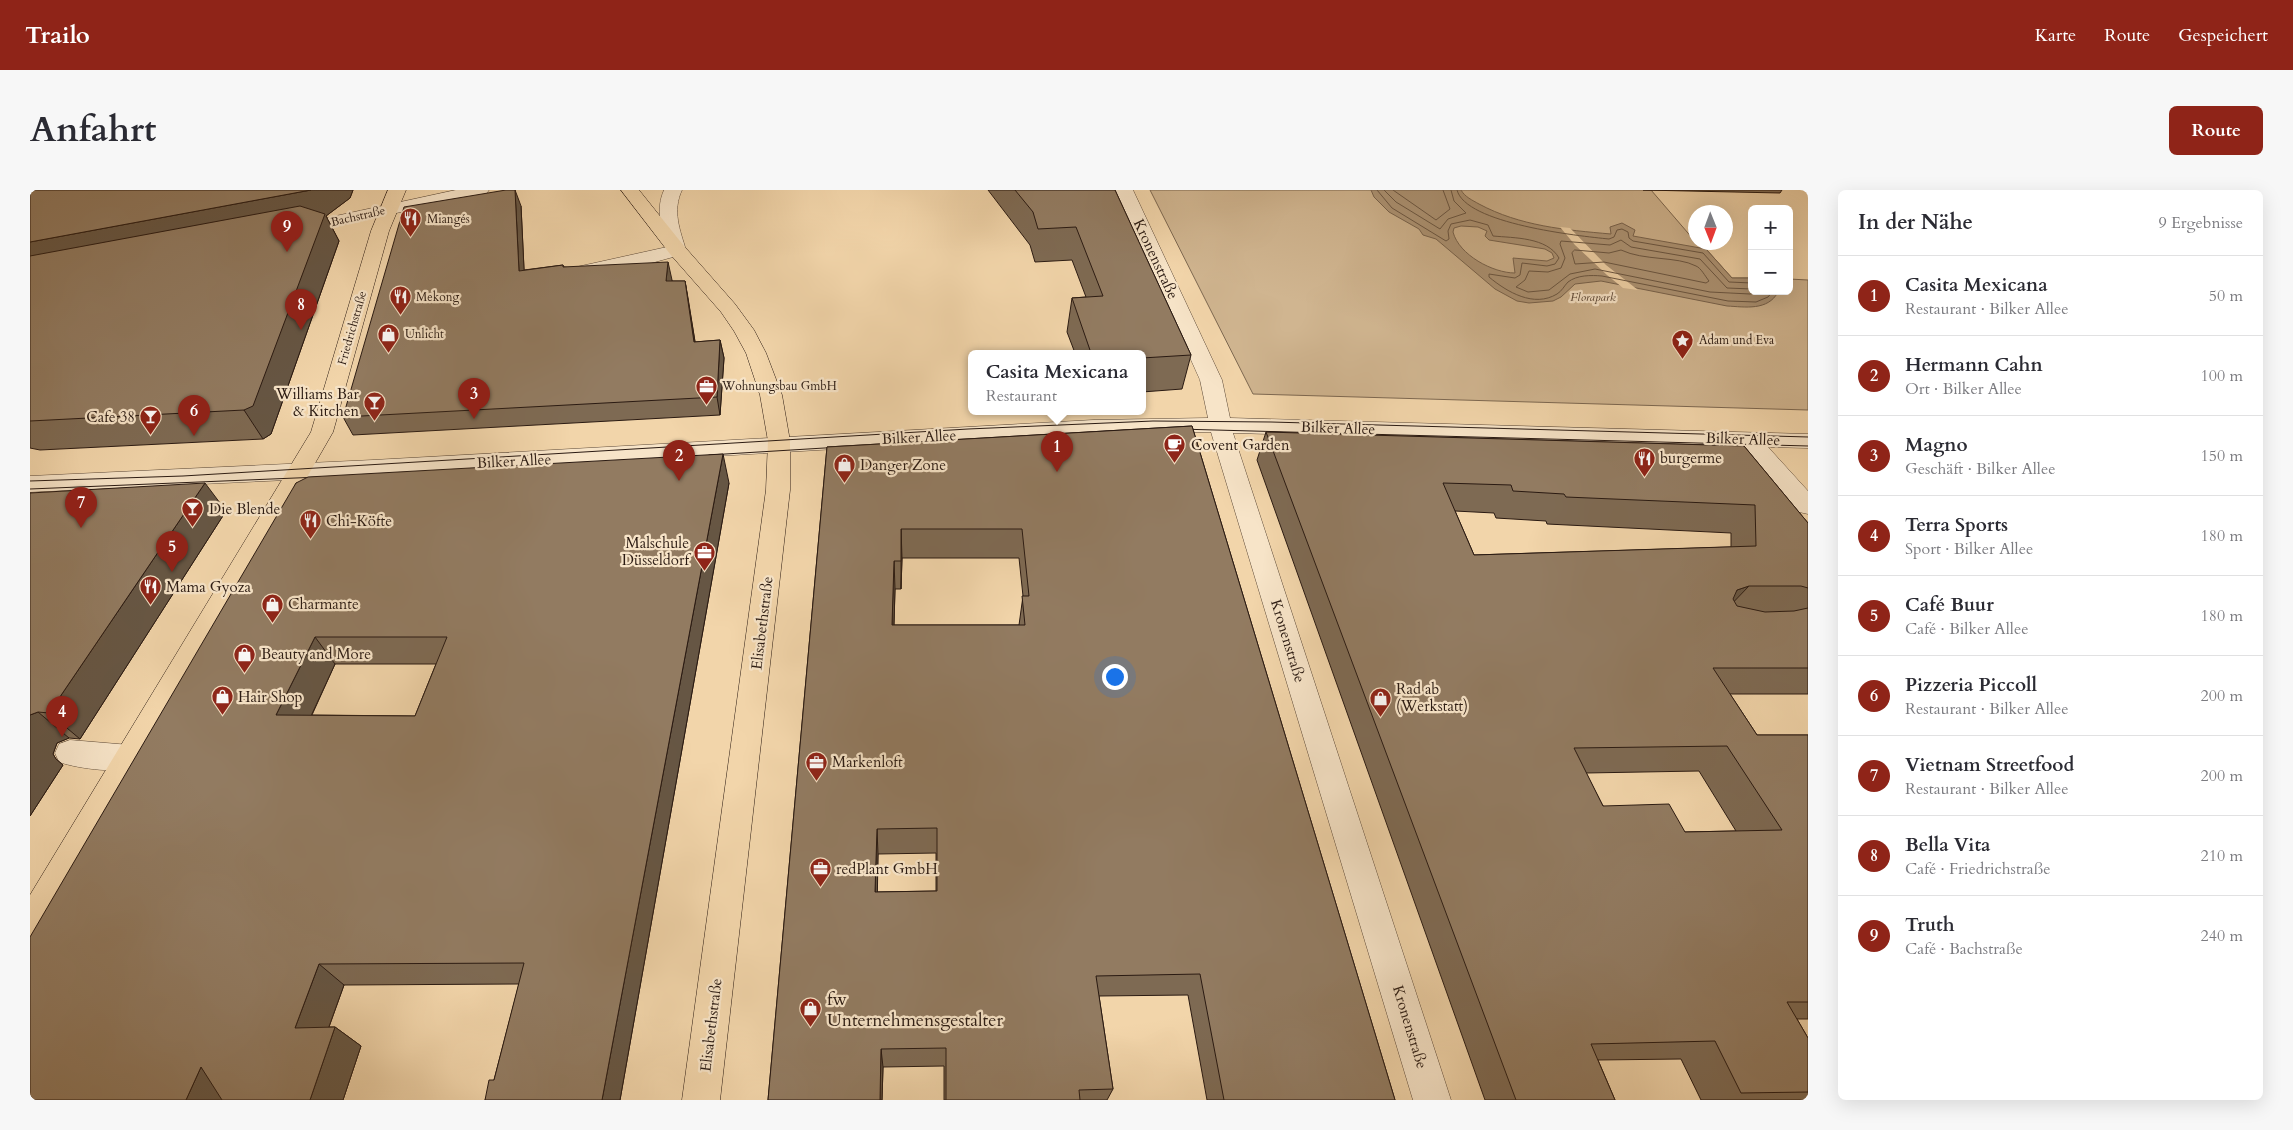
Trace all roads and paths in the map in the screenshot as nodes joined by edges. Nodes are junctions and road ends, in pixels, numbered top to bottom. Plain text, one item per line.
1 (397, 190) edge
2 (480, 190) edge
3 (630, 190) edge
4 (673, 190) edge
5 (1124, 190) edge
6 (389, 209) junction
7 (278, 233) edge
8 (677, 250) junction
9 (559, 274) edge
10 (1220, 424) junction
11 (1748, 440) junction
12 (1808, 441) edge
13 (779, 445) junction
14 (301, 468) junction
15 (30, 484) edge
16 (1808, 506) edge
17 (70, 753) dead end
18 (130, 758) junction
19 (30, 926) edge
20 (701, 1100) edge
21 (1432, 1100) edge

1 - 6 main road, Friedrichstraße
2 - 6 street, Bachstraße
3 - 8 main road, Elisabethstraße
4 - 8 street
5 - 10 street, Kronenstraße
6 - 7 street, Bachstraße
6 - 14 main road, Friedrichstraße
8 - 9 street
8 - 13 main road, Elisabethstraße
10 - 11 street, Bilker Allee
10 - 13 street, Bilker Allee
10 - 21 street, Kronenstraße
11 - 12 street, Bilker Allee
11 - 16 street
13 - 14 street, Bilker Allee
13 - 20 main road, Elisabethstraße
14 - 15 street, Bilker Allee
14 - 18 main road, Friedrichstraße
17 - 18 street
18 - 19 main road, Friedrichstraße

